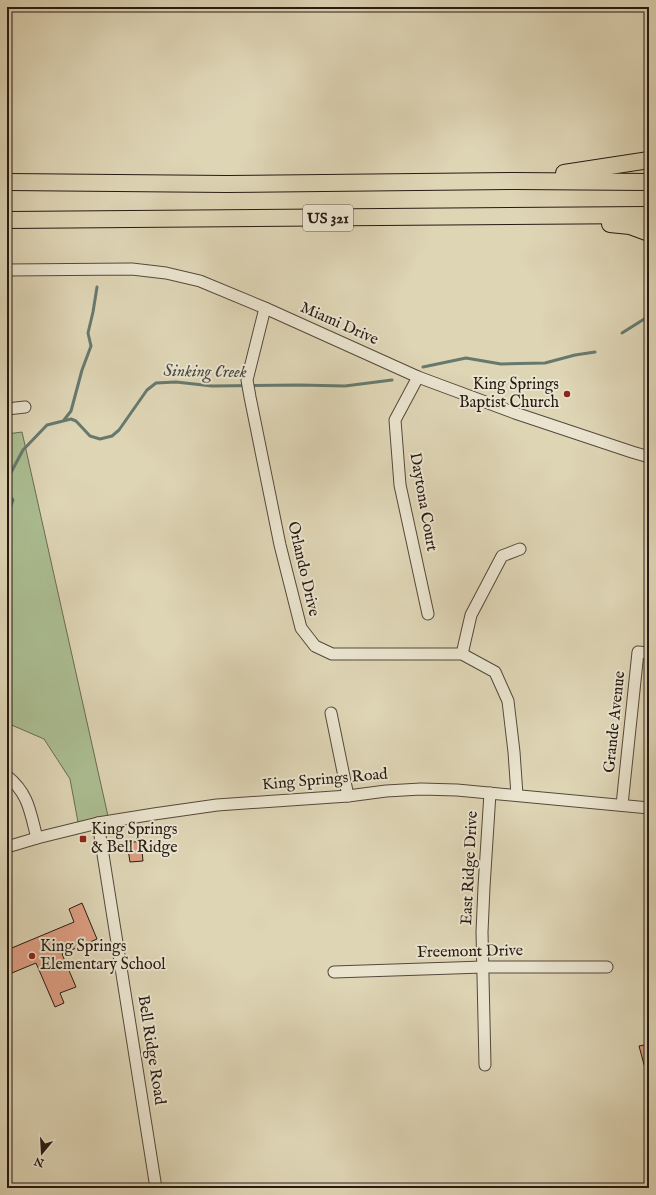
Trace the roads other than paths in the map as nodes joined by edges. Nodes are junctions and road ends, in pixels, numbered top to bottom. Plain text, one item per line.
1 (649, 160) edge
2 (515, 181) junction
3 (7, 182) edge
4 (649, 182) edge
5 (649, 215) edge
6 (523, 216) junction
7 (7, 220) edge
8 (649, 233) edge
9 (7, 270) edge
10 (265, 308) junction
11 (418, 377) junction
12 (25, 407) dead end
13 (7, 409) edge
14 (649, 457) edge
15 (520, 549) dead end
16 (428, 614) dead end
17 (649, 653) edge
18 (462, 654) junction
19 (331, 712) dead end
20 (7, 776) edge
21 (490, 793) junction
22 (517, 795) junction
23 (348, 796) junction
24 (622, 805) junction
25 (649, 808) edge
26 (98, 823) junction
27 (37, 838) junction
28 (7, 847) edge
29 (483, 967) junction
30 (607, 968) dead end
31 (334, 972) dead end
32 (485, 1065) dead end
33 (156, 1188) edge

1 - 2 highway
2 - 3 highway, US 321
2 - 4 highway, US 321
5 - 6 highway, US 321
6 - 7 highway, US 321
6 - 8 highway
9 - 10 street, Miami Drive
10 - 11 street, Miami Drive
10 - 18 street, Orlando Drive
11 - 14 street, Miami Drive
11 - 16 street, Daytona Court
12 - 13 street
15 - 18 street
17 - 24 street, Grande Avenue
18 - 22 street, Orlando Drive
19 - 23 street
20 - 27 street
21 - 22 street, King Springs Road
21 - 23 street, King Springs Road
21 - 29 street, East Ridge Drive
22 - 24 street, King Springs Road
23 - 26 street, King Springs Road
24 - 25 street, King Springs Road
26 - 27 street, King Springs Road
26 - 33 street, Bell Ridge Road
27 - 28 street, King Springs Road
29 - 30 street, Freemont Drive
29 - 31 street, Freemont Drive
29 - 32 street, East Ridge Drive

